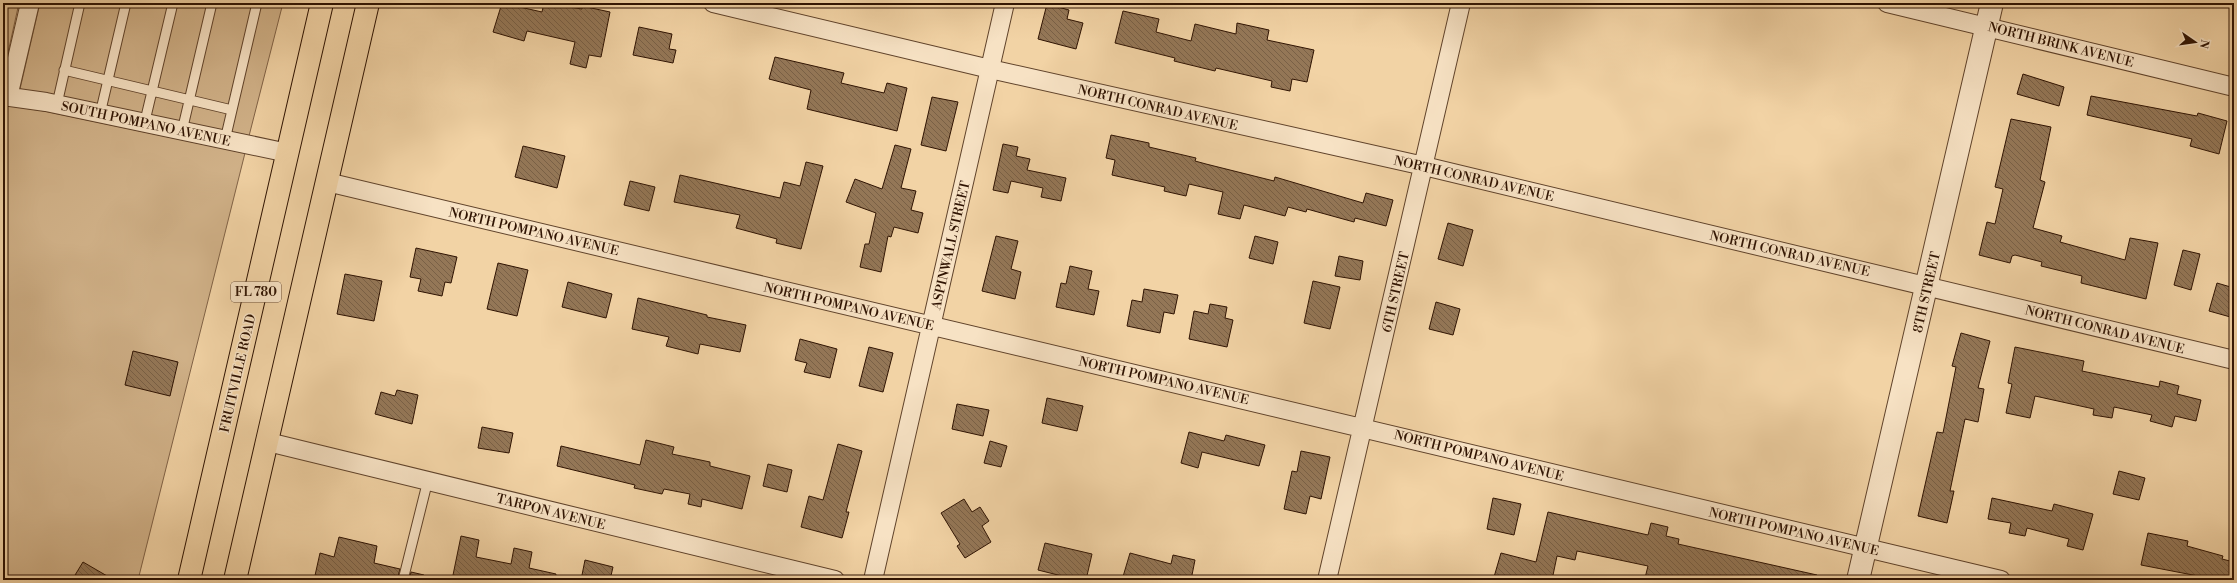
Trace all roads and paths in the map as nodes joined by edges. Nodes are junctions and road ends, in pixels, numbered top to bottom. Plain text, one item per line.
1 (30, 3) edge
2 (80, 3) edge
3 (126, 3) edge
4 (173, 3) edge
5 (212, 3) edge
6 (257, 3) edge
7 (322, 3) edge
8 (368, 3) edge
9 (713, 3) edge
10 (1005, 3) edge
11 (1461, 3) edge
12 (1887, 3) edge
13 (1992, 3) edge
14 (1987, 26) junction
15 (990, 69) junction
16 (64, 70) junction
17 (108, 80) junction
18 (2234, 86) edge
19 (152, 91) junction
20 (6, 96) edge
21 (189, 100) junction
22 (57, 104) junction
23 (232, 110) junction
24 (100, 114) junction
25 (144, 124) junction
26 (182, 131) junction
27 (225, 140) junction
28 (288, 153) junction
29 (1424, 166) junction
30 (327, 182) junction
31 (1927, 286) junction
32 (932, 326) junction
33 (2234, 360) edge
34 (1364, 427) junction
35 (268, 442) junction
36 (428, 480) junction
37 (1866, 548) junction
38 (189, 580) edge
39 (235, 580) edge
40 (403, 580) edge
41 (835, 580) edge
42 (873, 580) edge
43 (1328, 580) edge
44 (1858, 580) edge
45 (2001, 580) edge

1 - 20 street
2 - 16 lane
3 - 17 lane
4 - 19 lane
5 - 21 lane
6 - 23 lane
7 - 28 main road, FRUITVILLE ROAD / FL 780
8 - 30 main road, FL 780
9 - 15 street, NORTH CONRAD AVENUE
10 - 15 street, ASPINWALL STREET
11 - 29 street, 6TH STREET
12 - 14 street, NORTH BRINK AVENUE
13 - 14 street, 8TH STREET
14 - 18 street, NORTH BRINK AVENUE
14 - 31 street, 8TH STREET
15 - 29 street, NORTH CONRAD AVENUE
15 - 32 street, ASPINWALL STREET
16 - 17 lane
16 - 22 lane
17 - 19 lane
17 - 24 lane
19 - 21 lane
19 - 25 lane
20 - 22 street, SOUTH POMPANO AVENUE
21 - 23 lane
21 - 26 lane
22 - 24 street, SOUTH POMPANO AVENUE
23 - 27 lane
24 - 25 street, SOUTH POMPANO AVENUE
25 - 26 street, SOUTH POMPANO AVENUE
26 - 27 street, SOUTH POMPANO AVENUE
27 - 28 street, SOUTH POMPANO AVENUE
28 - 38 main road, FRUITVILLE ROAD / FL 780
29 - 31 street, NORTH CONRAD AVENUE
29 - 34 street, 6TH STREET
30 - 32 street, NORTH POMPANO AVENUE
30 - 35 main road, FL 780
31 - 33 street, NORTH CONRAD AVENUE
31 - 37 street, 8TH STREET
32 - 34 street, NORTH POMPANO AVENUE
32 - 42 street, ASPINWALL STREET
34 - 37 street, NORTH POMPANO AVENUE
34 - 43 street, 6TH STREET
35 - 36 street, TARPON AVENUE
35 - 39 main road, FL 780
36 - 40 lane
36 - 41 street, TARPON AVENUE
37 - 44 street, 8TH STREET
37 - 45 street, NORTH POMPANO AVENUE

